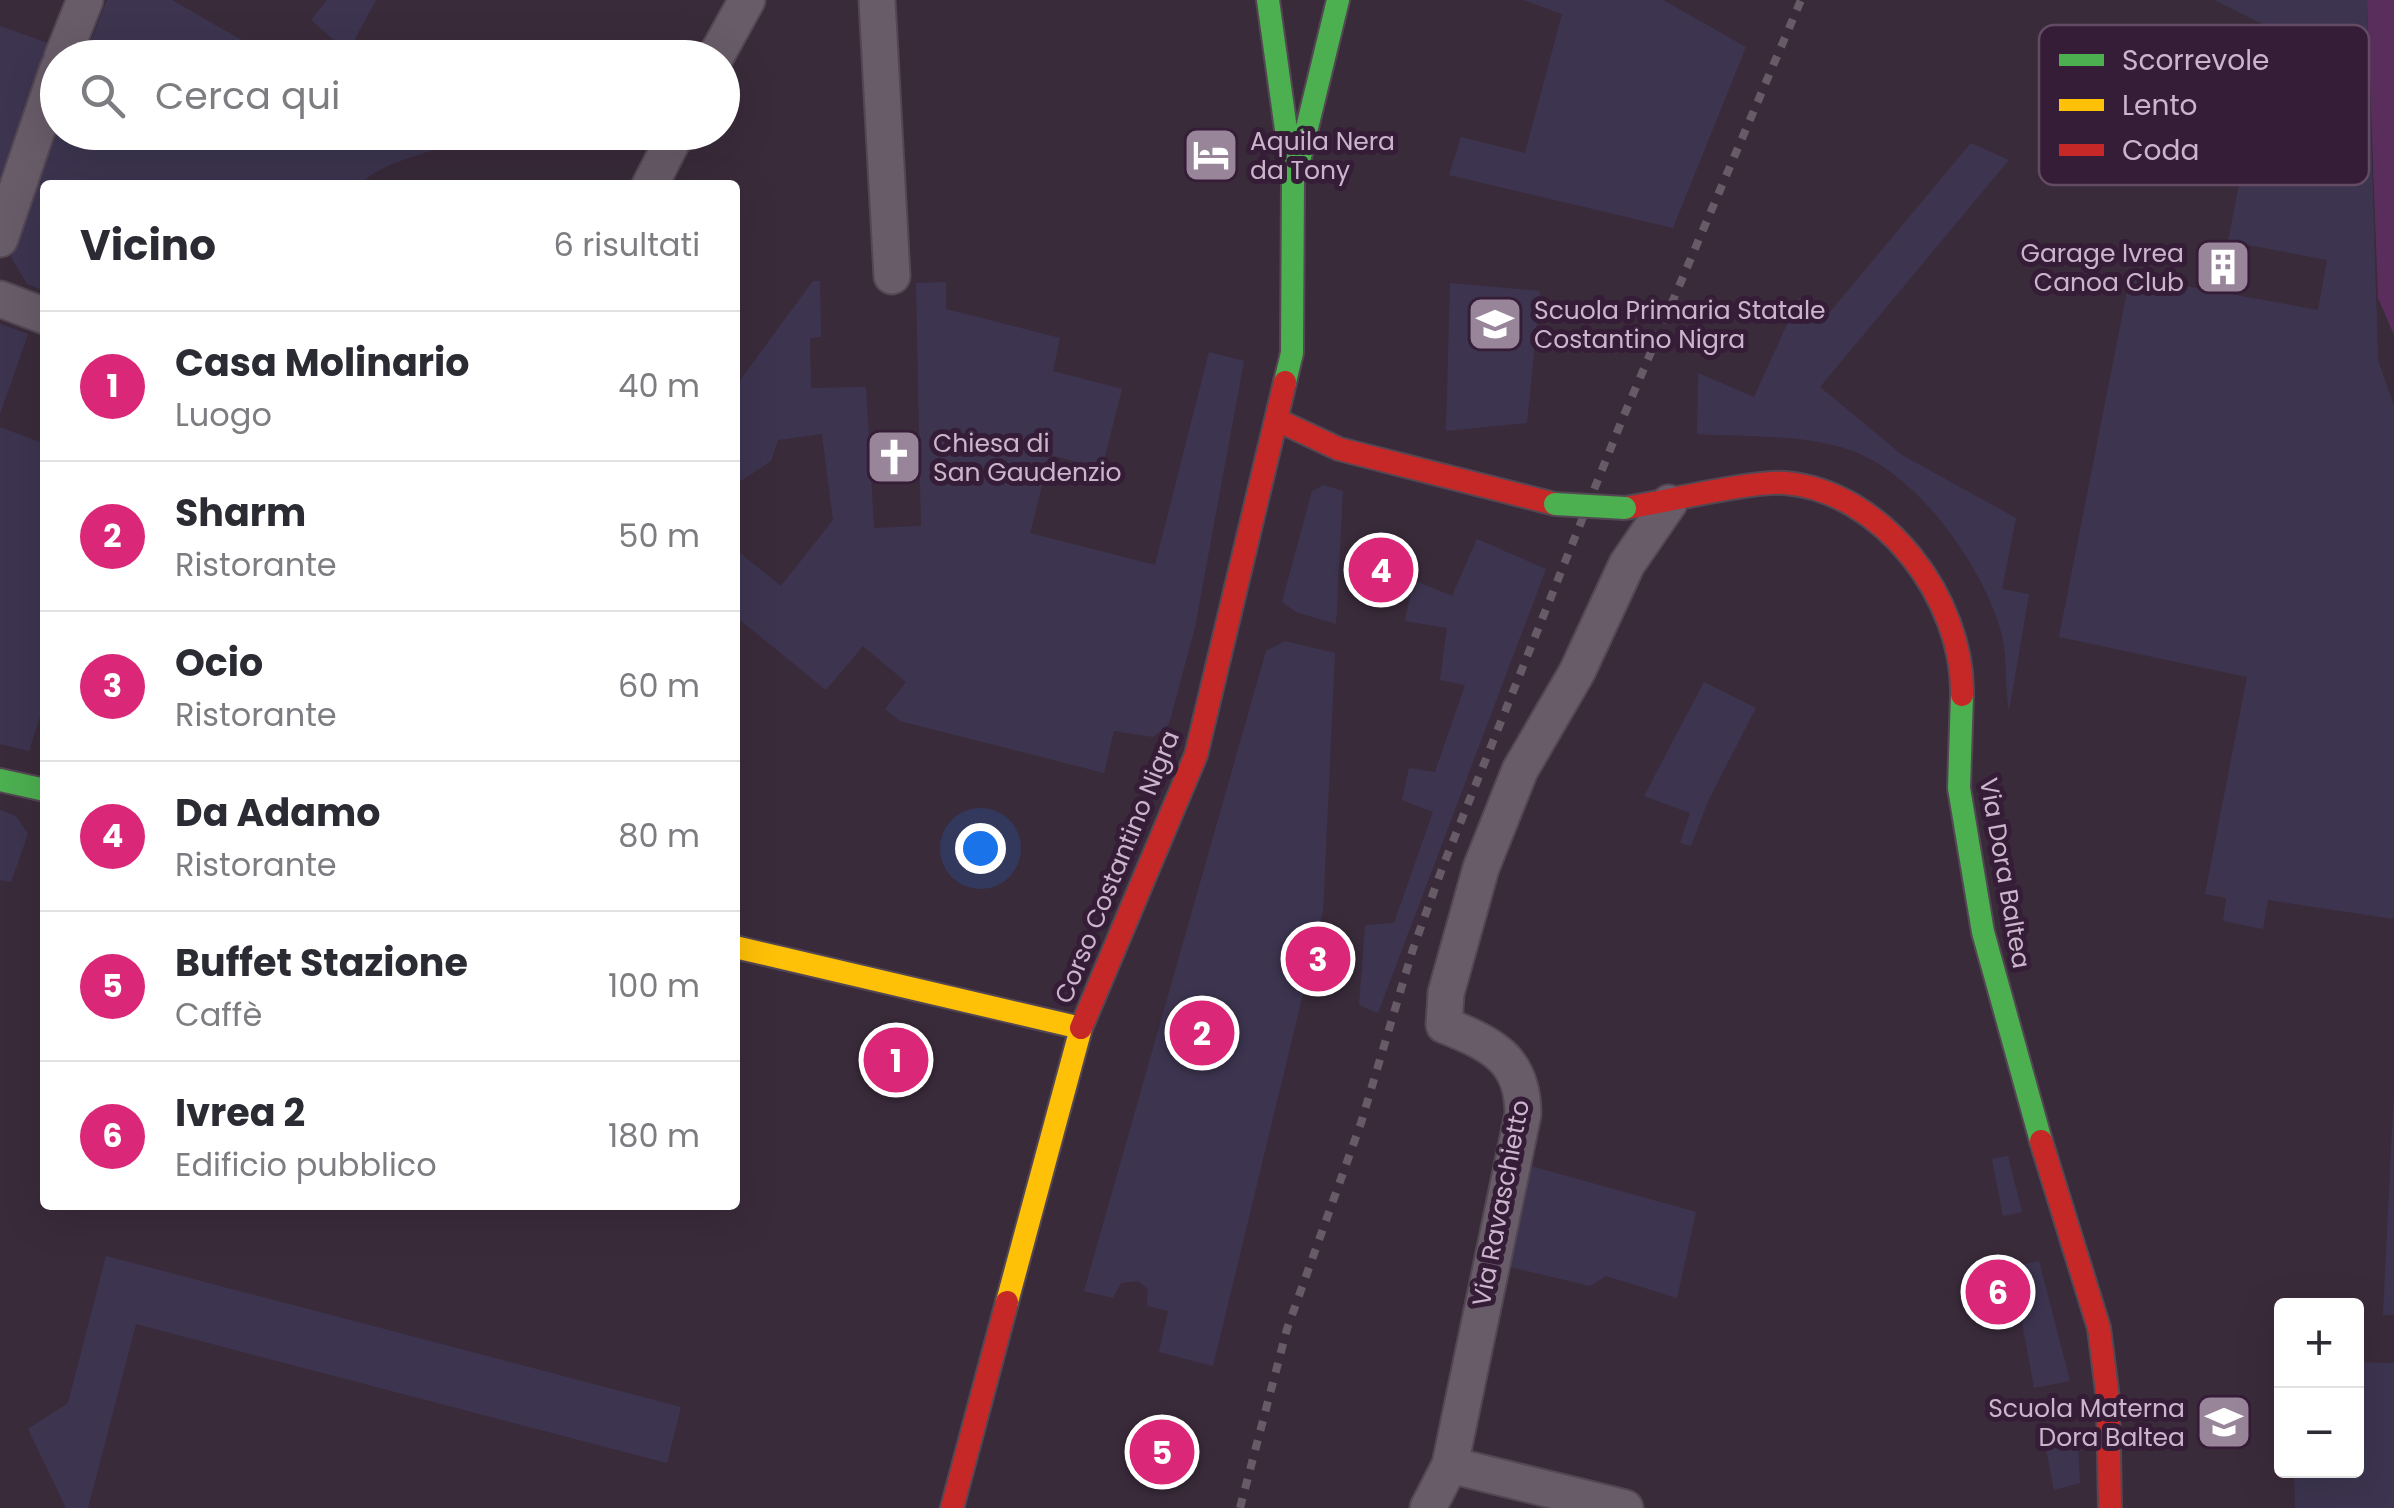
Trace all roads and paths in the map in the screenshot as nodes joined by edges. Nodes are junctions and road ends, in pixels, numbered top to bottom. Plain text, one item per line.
1 (85, 0) edge
2 (747, 0) edge
3 (877, 0) edge
4 (1268, 0) edge
5 (1338, 0) edge
6 (69, 40) edge
7 (725, 40) edge
8 (40, 121) edge
9 (668, 150) edge
10 (653, 180) edge
11 (1293, 180) junction
12 (0, 239) edge
13 (892, 276) dead end
14 (0, 299) edge
15 (40, 314) edge
16 (1277, 420) junction
17 (1669, 504) junction
18 (0, 780) edge
19 (40, 789) edge
20 (740, 948) edge
21 (1081, 1028) junction
22 (1450, 1465) junction
23 (952, 1508) edge
24 (1428, 1508) edge
25 (1625, 1508) edge
26 (2110, 1508) edge

1 - 6 street
2 - 7 street
3 - 13 street
4 - 11 main road, Corso Costantino Nigra
5 - 11 main road, Corso Costantino Nigra
8 - 12 street
9 - 10 street
11 - 16 main road, Corso Costantino Nigra
14 - 15 street
16 - 17 main road, Via Dora Baltea, bridge
16 - 21 main road, Corso Costantino Nigra
17 - 22 street, Via Ravaschietto
17 - 26 main road, Via Dora Baltea
18 - 19 main road
20 - 21 main road
21 - 23 main road, Corso Costantino Nigra
22 - 24 street, Via Ravaschietto
22 - 25 street

